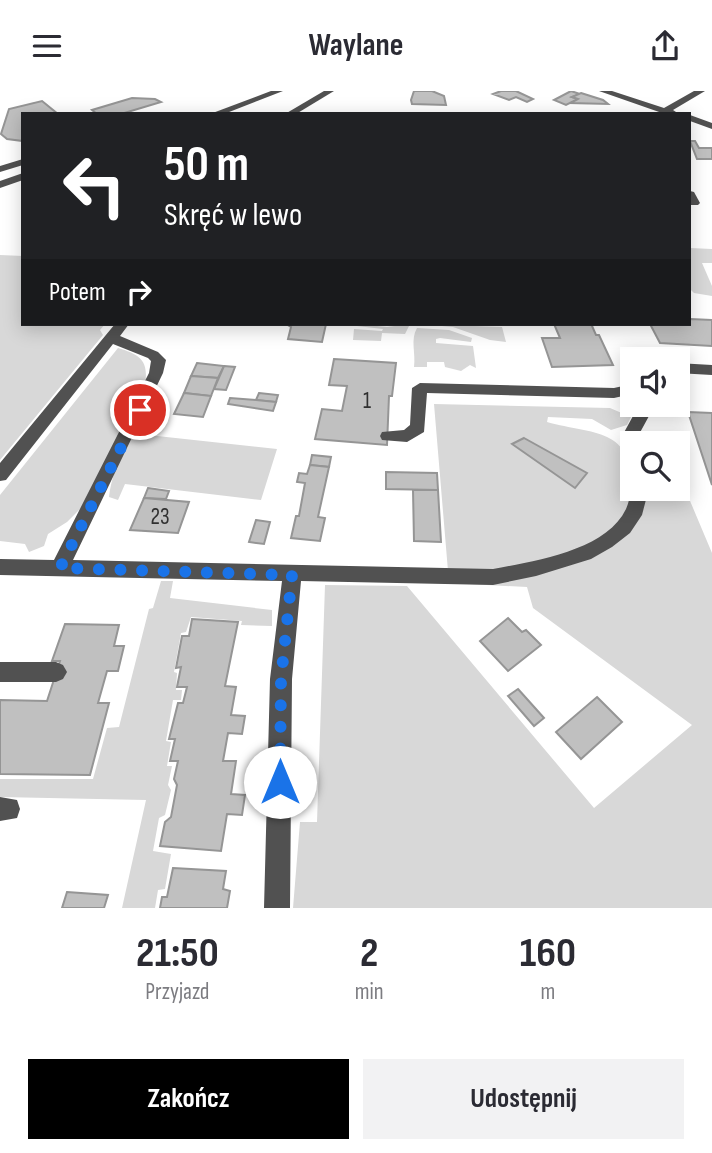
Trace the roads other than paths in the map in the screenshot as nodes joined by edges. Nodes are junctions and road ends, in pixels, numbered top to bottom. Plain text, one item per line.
1 (279, 91) edge
2 (330, 91) edge
3 (603, 91) edge
4 (701, 91) edge
5 (258, 99) junction
6 (269, 103) dead end
7 (242, 104) junction
8 (650, 109) edge
9 (287, 111) edge
10 (208, 112) edge
11 (220, 112) edge
12 (670, 112) edge
13 (691, 118) edge
14 (712, 126) edge
15 (21, 162) edge
16 (0, 168) edge
17 (120, 326) edge
18 (111, 338) junction
19 (690, 369) edge
20 (712, 370) edge
21 (620, 393) edge
22 (388, 436) dead end
23 (0, 475) edge
24 (637, 501) edge
25 (0, 567) edge
26 (60, 568) junction
27 (292, 575) junction
28 (0, 672) edge
29 (56, 672) dead end
30 (278, 908) edge

1 - 5 street
2 - 9 street
3 - 8 street
4 - 12 street
5 - 6 street
5 - 7 street
7 - 10 street
7 - 11 street
8 - 12 street
13 - 14 street
15 - 16 street
17 - 18 street
18 - 23 street
18 - 26 street
19 - 20 street
21 - 22 street
24 - 27 street
25 - 26 street
26 - 27 street
27 - 30 street
28 - 29 street

